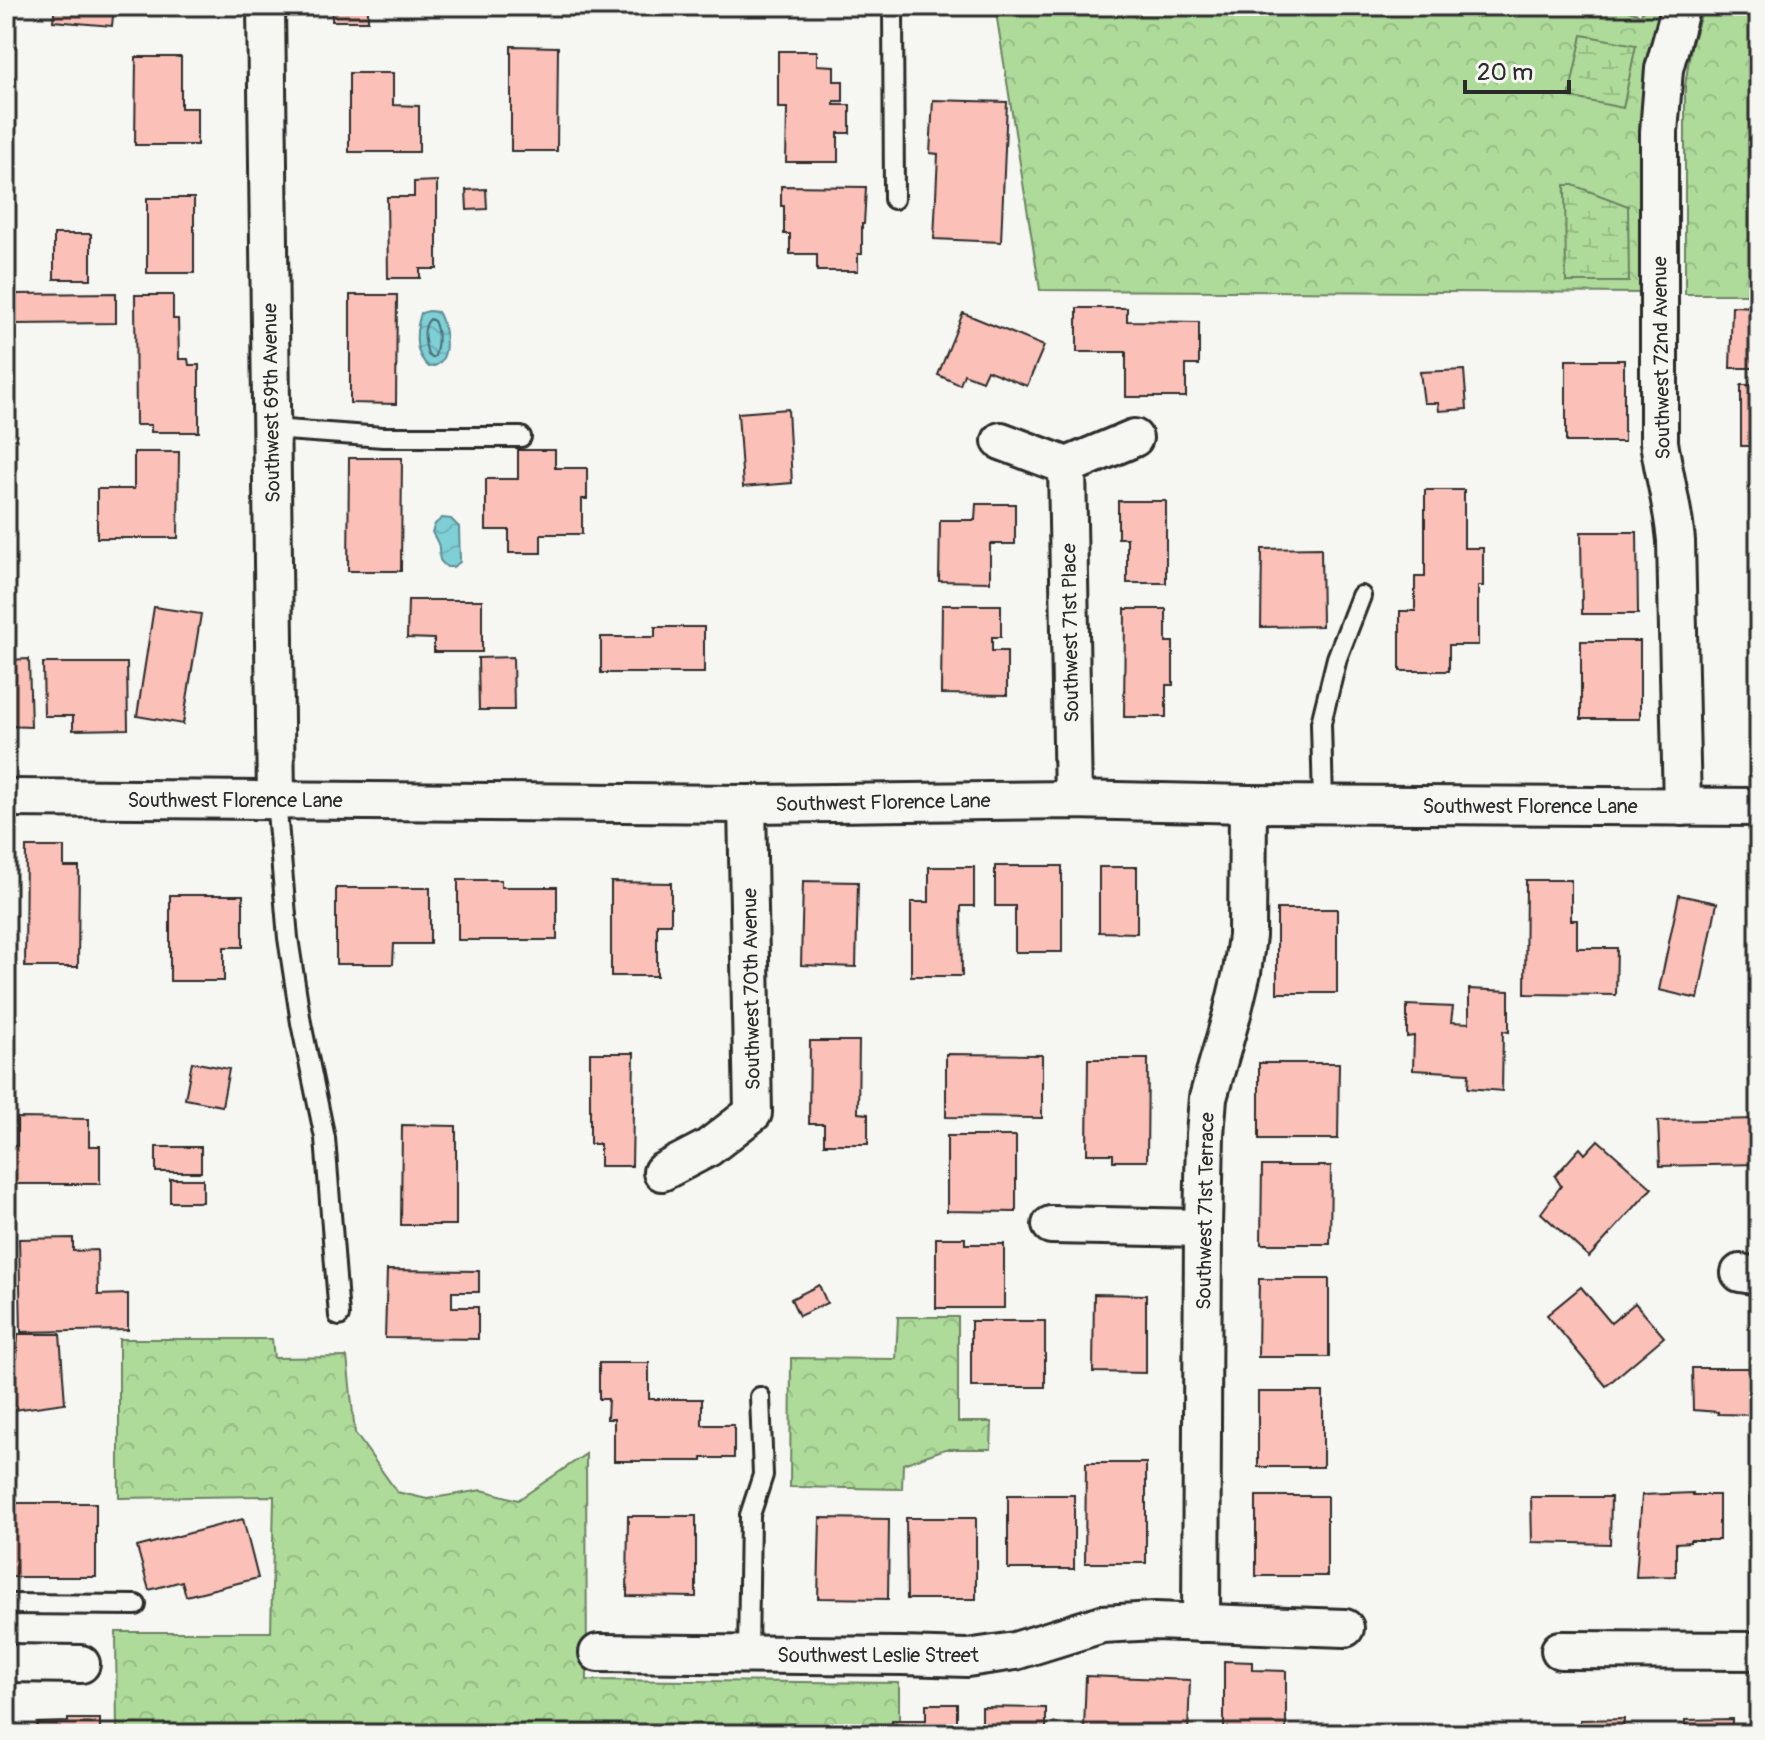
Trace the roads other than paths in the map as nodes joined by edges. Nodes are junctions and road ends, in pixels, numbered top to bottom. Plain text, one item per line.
1 (266, 6) edge
2 (893, 6) edge
3 (1681, 6) edge
4 (894, 199) dead end
5 (272, 429) junction
6 (521, 437) dead end
7 (1134, 438) dead end
8 (1001, 441) dead end
9 (1067, 466) junction
10 (1361, 596) dead end
11 (6, 798) edge
12 (276, 800) junction
13 (1073, 800) junction
14 (747, 804) junction
15 (1248, 804) junction
16 (1323, 804) junction
17 (1682, 807) junction
18 (1759, 807) edge
19 (662, 1172) dead end
20 (1051, 1225) dead end
21 (1203, 1228) junction
22 (339, 1316) dead end
23 (760, 1397) dead end
24 (6, 1604) edge
25 (136, 1605) dead end
26 (1201, 1623) junction
27 (1345, 1628) dead end
28 (1560, 1650) dead end
29 (1759, 1651) edge
30 (598, 1653) dead end
31 (748, 1654) junction
32 (6, 1663) edge
33 (81, 1664) dead end

1 - 5 street, Southwest 69th Avenue
2 - 4 lane
3 - 17 street, Southwest 72nd Avenue
5 - 6 lane
5 - 12 street, Southwest 69th Avenue
7 - 9 street
8 - 9 street
9 - 13 street, Southwest 71st Place
10 - 16 lane
11 - 12 street, Southwest Florence Lane
12 - 14 street, Southwest Florence Lane
12 - 22 lane
13 - 14 street, Southwest Florence Lane
13 - 15 street, Southwest Florence Lane
14 - 19 street, Southwest 70th Avenue
15 - 16 street, Southwest Florence Lane
15 - 21 street, Southwest 71st Terrace
16 - 17 street, Southwest Florence Lane
17 - 18 street, Southwest Florence Lane
20 - 21 street
21 - 26 street, Southwest 71st Terrace
23 - 31 lane
24 - 25 lane
26 - 27 street, Southwest Leslie Street
26 - 31 street, Southwest Leslie Street
28 - 29 street
30 - 31 street, Southwest Leslie Street
32 - 33 street

